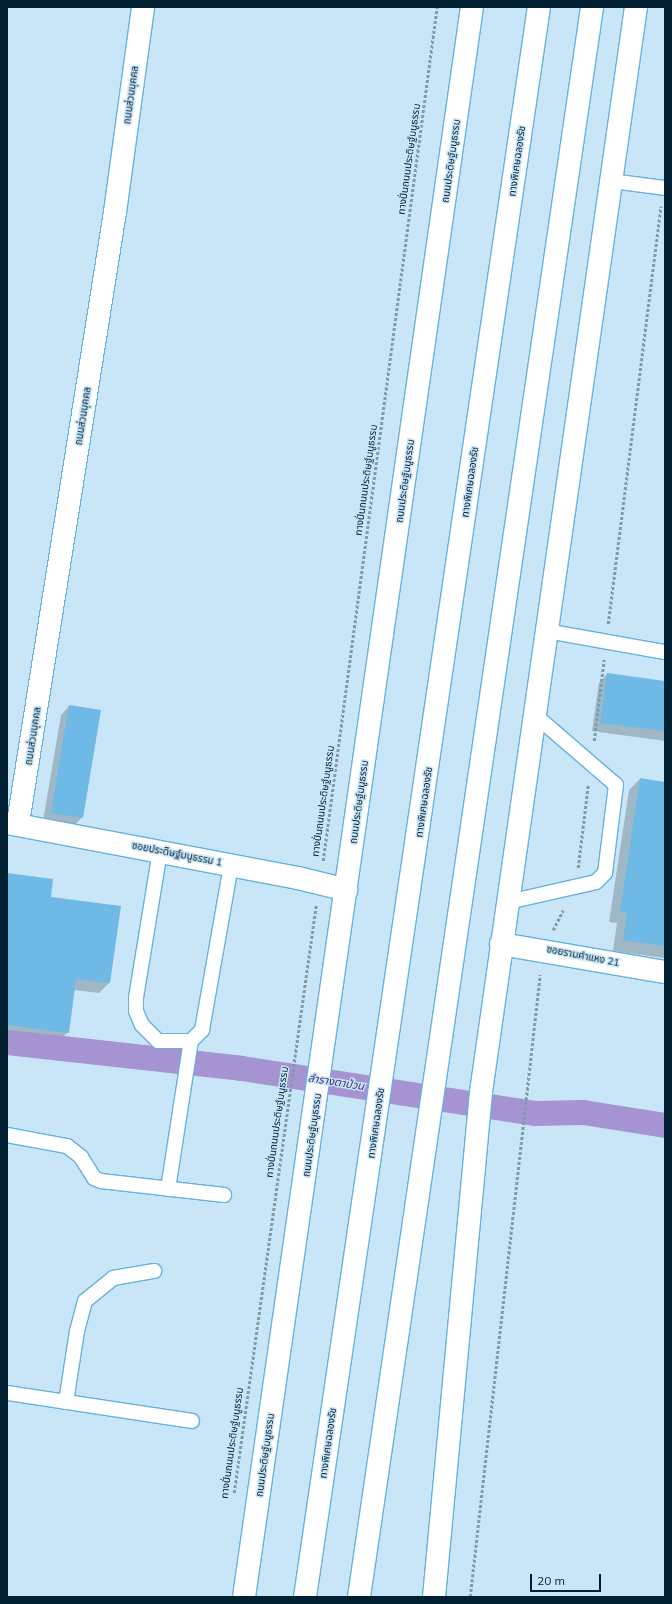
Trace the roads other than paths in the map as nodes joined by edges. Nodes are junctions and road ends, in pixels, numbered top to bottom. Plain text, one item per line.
1 (143, 7) edge
2 (472, 7) edge
3 (539, 7) edge
4 (592, 7) edge
5 (636, 7) edge
6 (612, 181) junction
7 (665, 188) edge
8 (547, 630) junction
9 (665, 652) edge
10 (535, 716) junction
11 (12, 823) edge
12 (160, 851) junction
13 (231, 865) junction
14 (347, 890) junction
15 (508, 902) junction
16 (501, 944) junction
17 (665, 972) edge
18 (191, 1041) junction
19 (7, 1136) edge
20 (168, 1189) junction
21 (224, 1195) dead end
22 (154, 1271) dead end
23 (7, 1393) edge
24 (66, 1402) junction
25 (192, 1421) dead end
26 (244, 1597) edge
27 (305, 1597) edge
28 (359, 1597) edge
29 (434, 1597) edge

1 - 11 main road, ถนนส่วนบุคคล
2 - 14 main road, ถนนประดิษฐ์มนูธรรม
3 - 27 main road, ทางพิเศษฉลองรัช
4 - 28 main road
5 - 6 main road
6 - 7 lane
6 - 8 main road
8 - 9 lane
8 - 10 main road
10 - 15 main road
10 - 15 lane
11 - 12 main road, ซอยประดิษฐ์มนูธรรม 1
12 - 13 main road, ซอยประดิษฐ์มนูธรรม 1
12 - 18 lane
13 - 14 main road, ซอยประดิษฐ์มนูธรรม 1
13 - 18 lane
14 - 26 main road, ถนนประดิษฐ์มนูธรรม
15 - 16 main road
16 - 17 main road, ซอยรามคำแหง 21
16 - 29 main road
18 - 20 lane
19 - 20 lane
20 - 21 lane
22 - 24 lane
23 - 24 lane
24 - 25 lane

